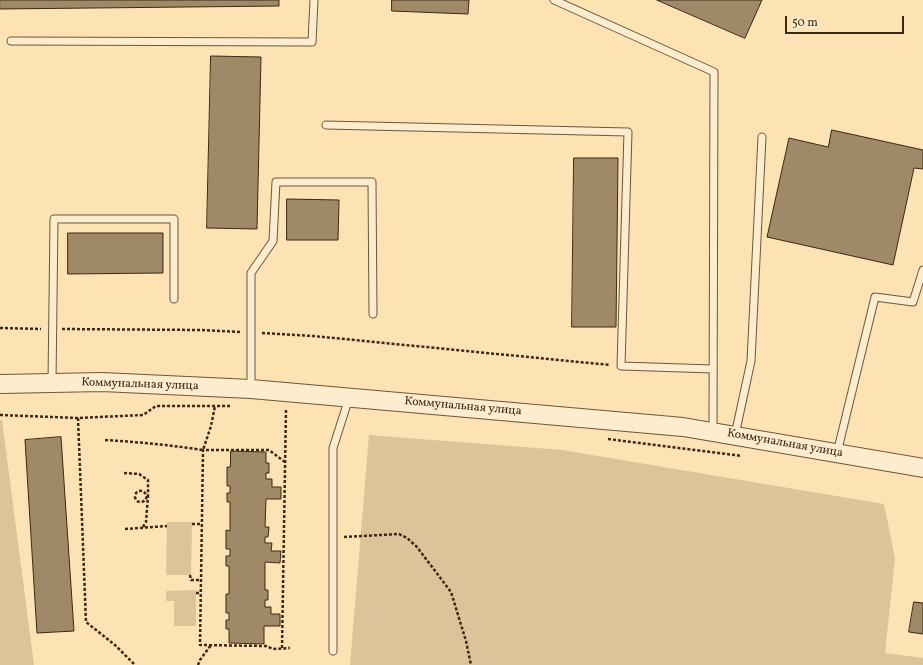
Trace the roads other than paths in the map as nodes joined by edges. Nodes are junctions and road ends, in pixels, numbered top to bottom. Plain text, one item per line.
1 (314, 0) edge
2 (554, 0) edge
3 (11, 41) dead end
4 (326, 125) dead end
5 (762, 137) dead end
6 (923, 270) edge
7 (174, 298) dead end
8 (373, 314) dead end
9 (713, 368) junction
10 (52, 383) junction
11 (0, 384) edge
12 (251, 389) junction
13 (349, 397) junction
14 (713, 432) junction
15 (735, 436) junction
16 (837, 453) junction
17 (923, 468) edge
18 (333, 651) dead end

1 - 3 lane
2 - 9 lane
4 - 9 lane
5 - 15 lane
6 - 16 lane
7 - 10 lane
8 - 12 lane
9 - 14 lane
10 - 11 street, Коммунальная улица
10 - 12 street, Коммунальная улица
12 - 13 street, Коммунальная улица
13 - 14 street, Коммунальная улица
13 - 18 lane
14 - 15 street, Коммунальная улица
15 - 16 street, Коммунальная улица
16 - 17 street, Коммунальная улица

